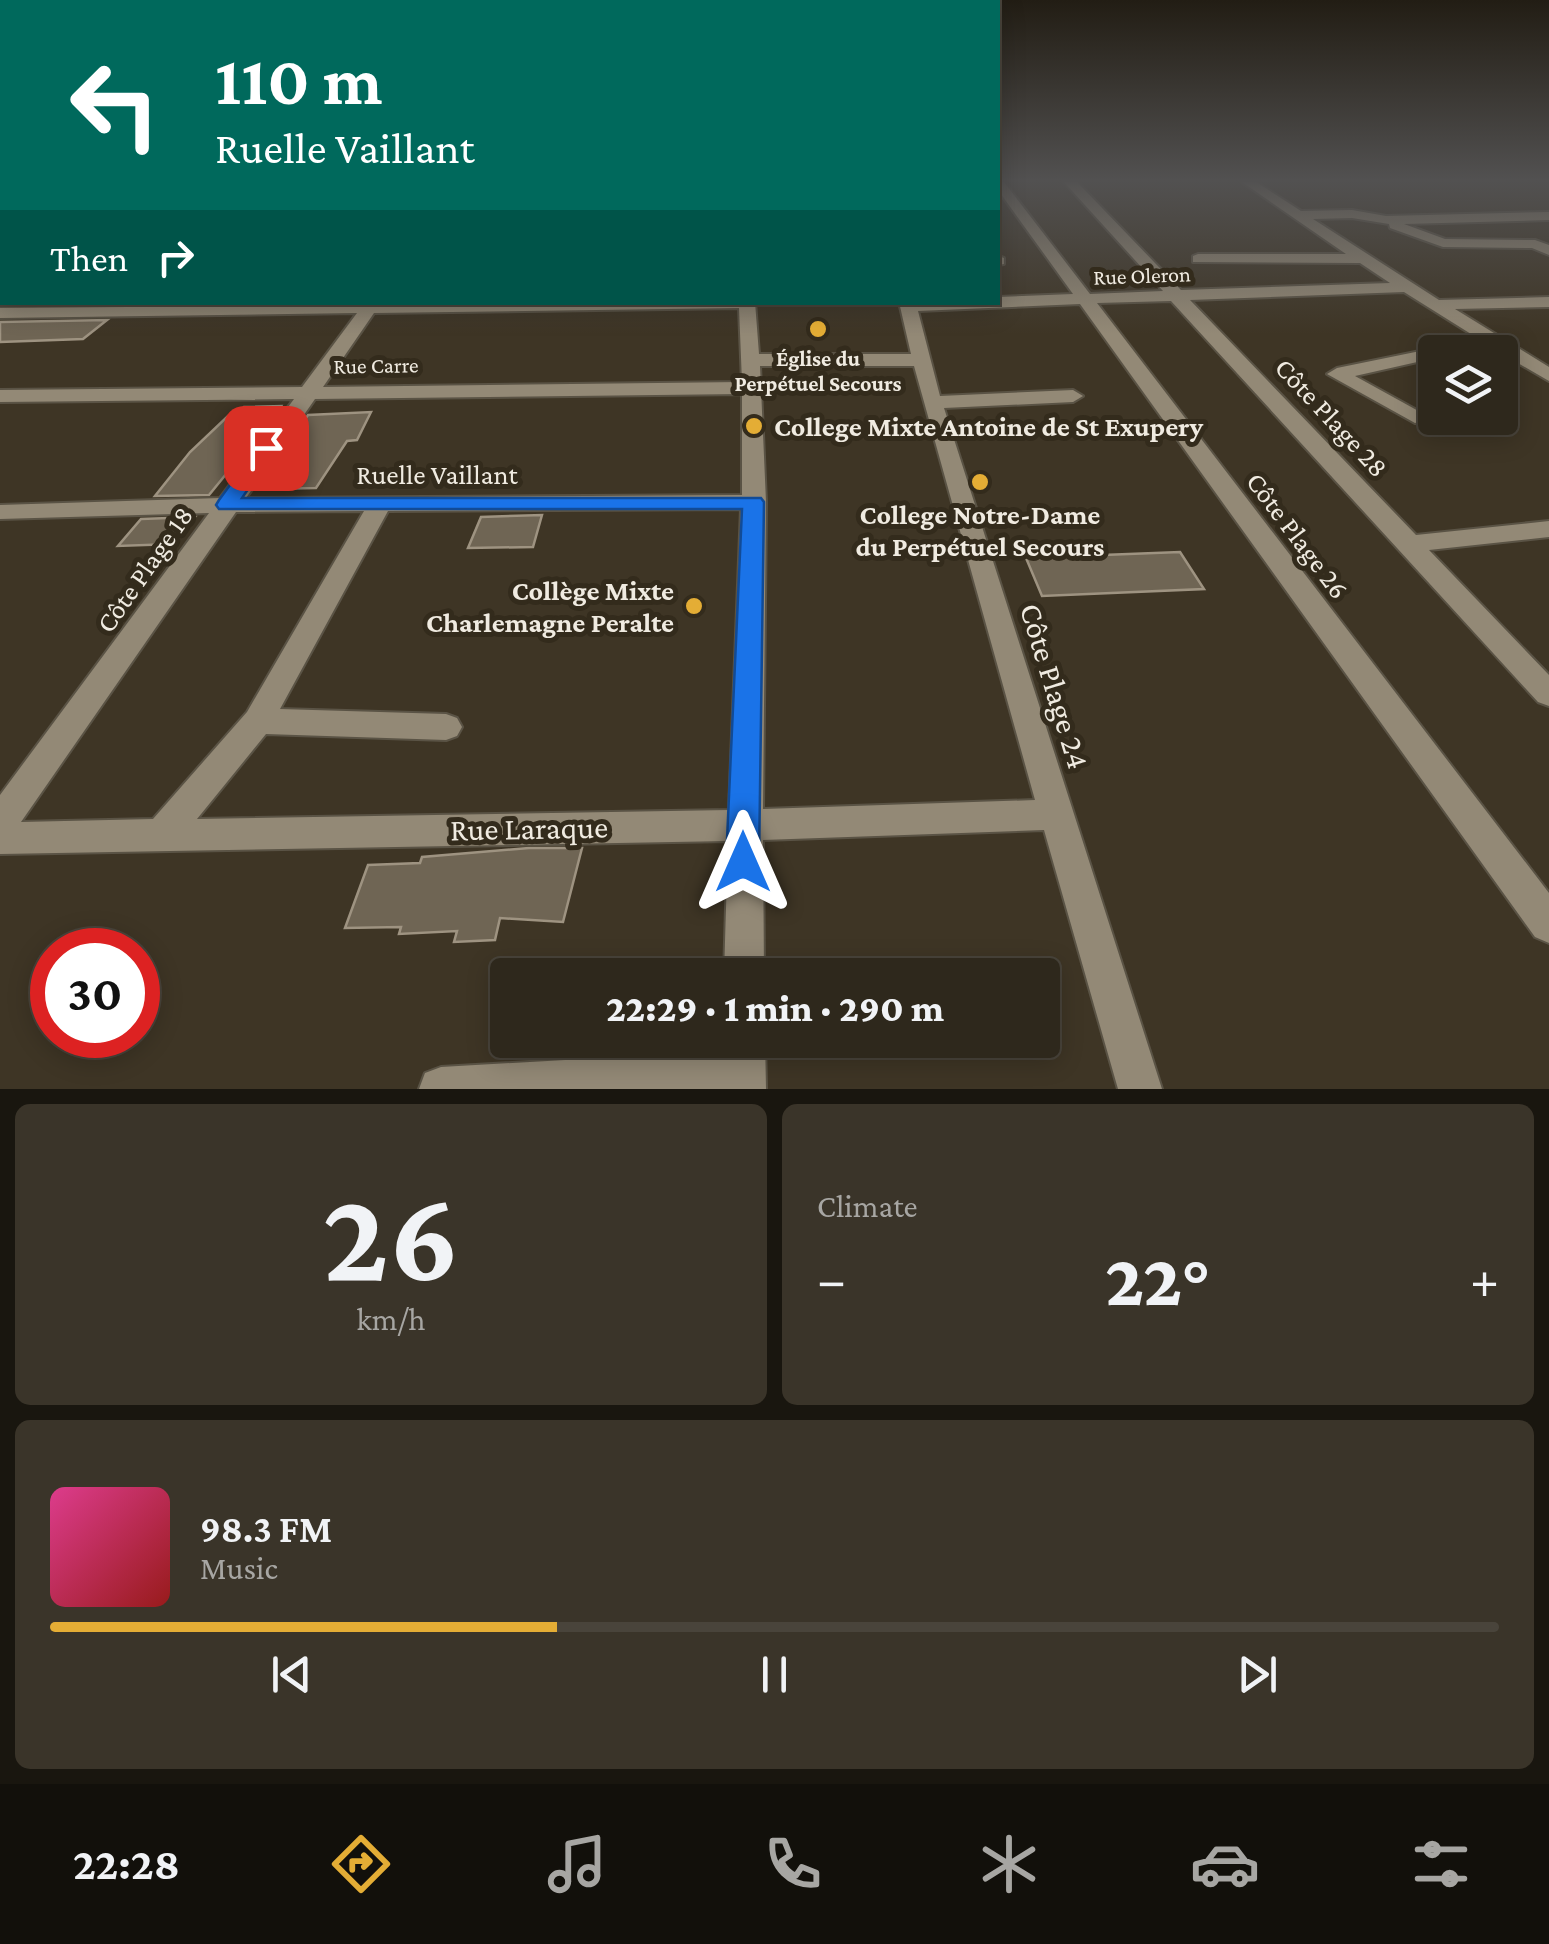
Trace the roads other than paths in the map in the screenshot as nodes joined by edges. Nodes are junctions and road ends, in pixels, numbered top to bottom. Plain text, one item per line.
1 (1037, 233) edge
2 (1119, 233) edge
3 (1324, 233) edge
4 (1418, 233) edge
5 (1544, 246) edge
6 (1364, 258) junction
7 (1198, 259) dead end
8 (1407, 287) junction
9 (1179, 296) junction
10 (1088, 299) junction
11 (1000, 302) edge
12 (1549, 302) edge
13 (558, 305) edge
14 (747, 305) edge
15 (908, 305) edge
16 (1436, 305) junction
17 (370, 307) edge
18 (0, 311) edge
19 (1482, 335) edge
20 (1518, 356) edge
21 (1418, 357) edge
22 (922, 360) junction
23 (752, 374) junction
24 (1549, 374) edge
25 (306, 391) junction
26 (0, 396) edge
27 (1073, 396) dead end
28 (932, 402) junction
29 (1415, 417) dead end
30 (754, 502) junction
31 (380, 504) junction
32 (226, 505) junction
33 (0, 512) edge
34 (1549, 529) edge
35 (1408, 544) junction
36 (1549, 694) edge
37 (258, 721) junction
38 (446, 727) dead end
39 (1058, 814) junction
40 (0, 823) edge
41 (742, 825) junction
42 (162, 835) junction
43 (0, 838) edge
44 (1549, 924) edge
45 (744, 958) edge
46 (744, 1067) edge
47 (441, 1089) edge
48 (1140, 1089) edge

1 - 10 street, Côte Plage 26
2 - 9 street, Côte Plage 28
3 - 6 street
4 - 5 street
6 - 7 street
6 - 8 street
8 - 9 street, Rue Oleron
8 - 16 street
9 - 10 street, Rue Oleron
9 - 35 street, Côte Plage 28
10 - 11 street, Rue Oleron
10 - 44 street, Côte Plage 26
12 - 16 street
13 - 17 street
14 - 23 street
15 - 22 street, Côte Plage 24
16 - 19 street
17 - 18 street
17 - 25 street, Côte Plage 18
20 - 24 street
21 - 29 street
22 - 23 street, Rue Carre
22 - 28 street, Côte Plage 24
23 - 25 street, Rue Carre
23 - 30 street
25 - 26 street, Rue Carre
25 - 32 street, Côte Plage 18
27 - 28 street
28 - 39 street, Côte Plage 24
30 - 31 street, Ruelle Vaillant
30 - 41 street
31 - 32 street, Ruelle Vaillant
31 - 37 street
32 - 33 street, Ruelle Vaillant
32 - 40 street, Côte Plage 18
34 - 35 street
35 - 36 street, Côte Plage 28
37 - 38 street
37 - 42 street
39 - 41 street, Rue Laraque
39 - 48 street, Côte Plage 24
41 - 42 street, Rue Laraque
41 - 45 street
42 - 43 street, Rue Laraque
46 - 47 street

